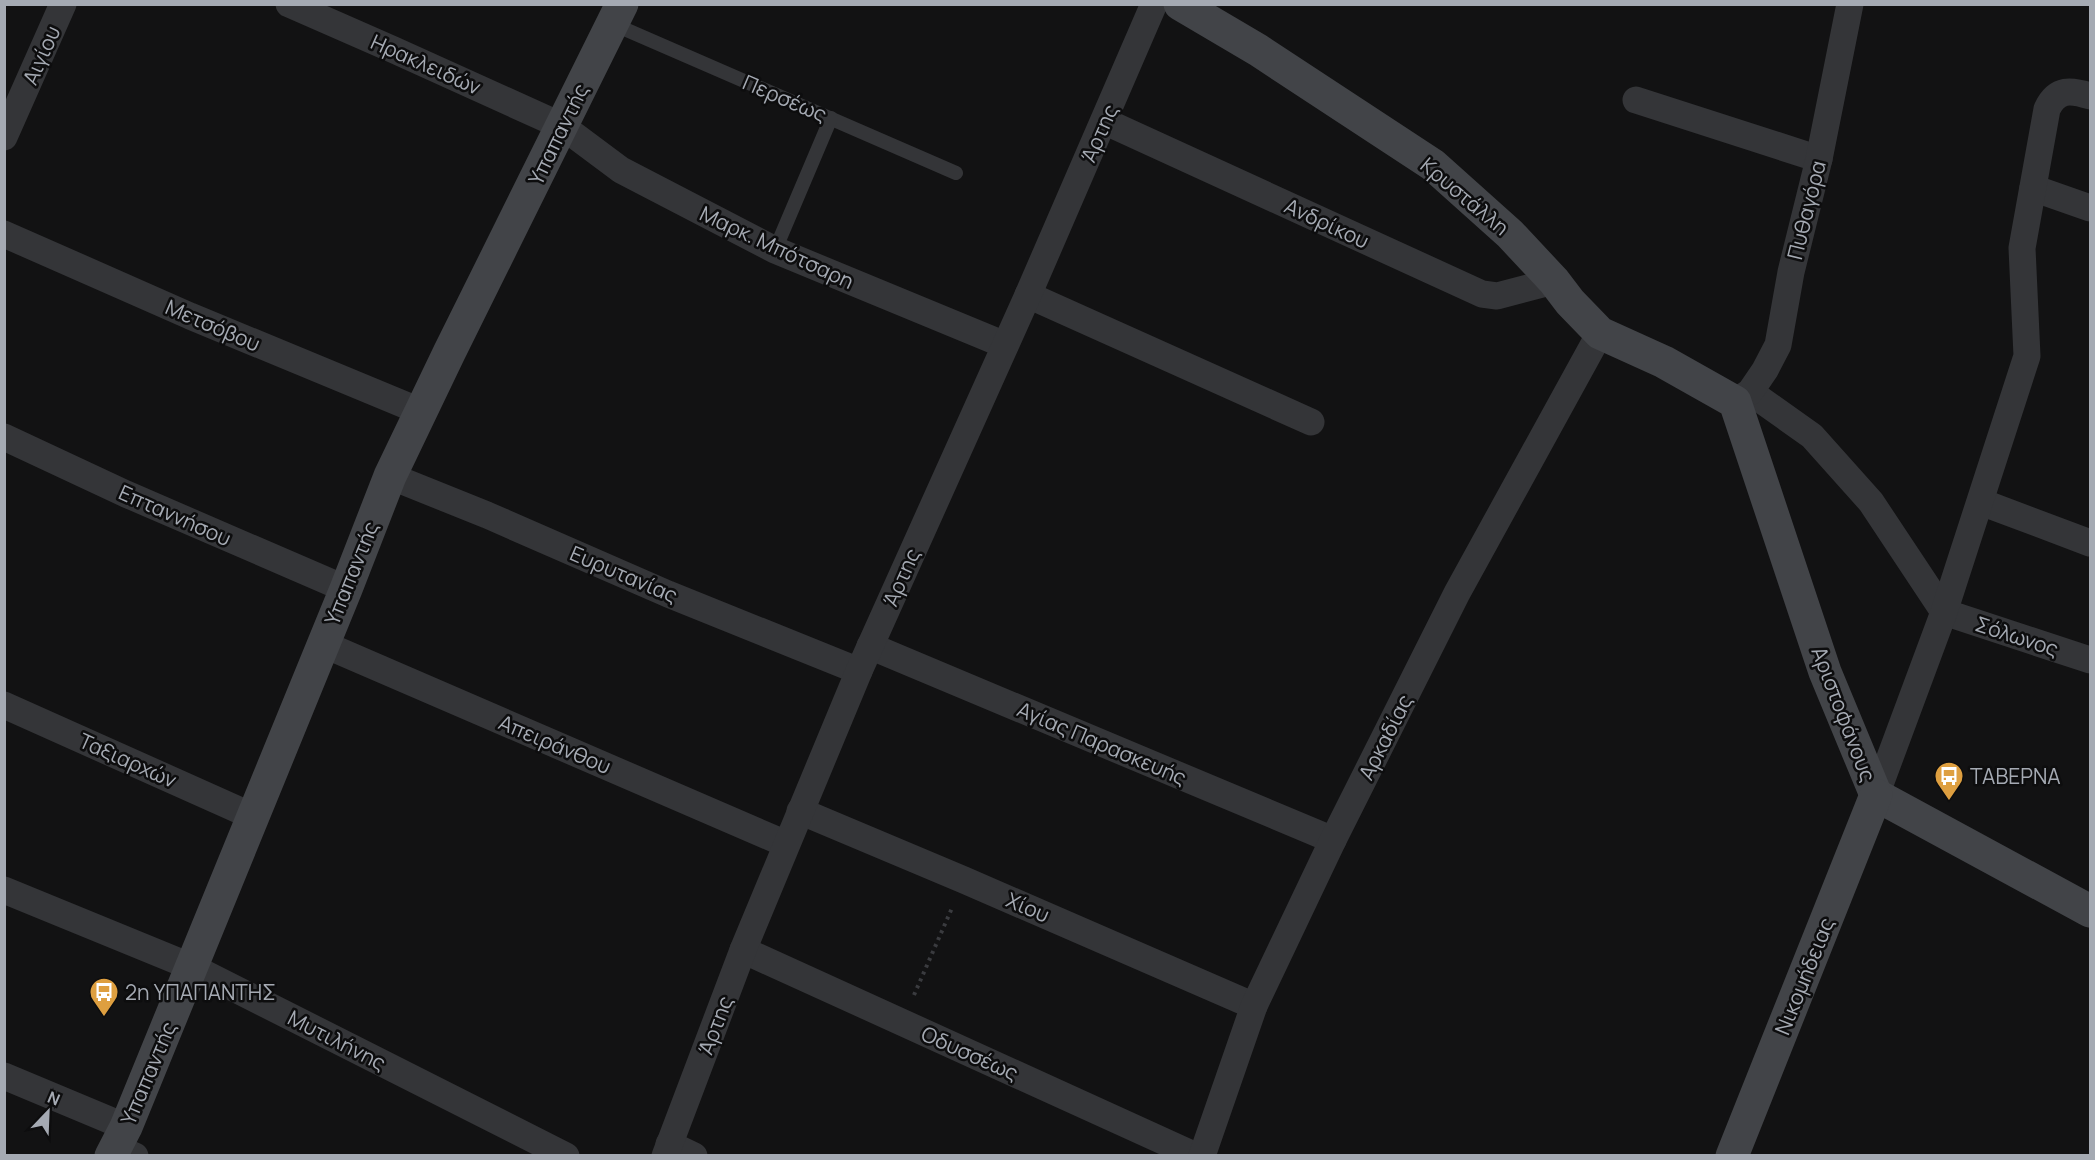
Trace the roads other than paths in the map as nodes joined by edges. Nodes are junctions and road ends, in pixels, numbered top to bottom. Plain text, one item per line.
1 (63, 4) edge
2 (289, 4) edge
3 (1154, 4) edge
4 (1180, 4) edge
5 (1850, 4) edge
6 (618, 14) edge
7 (2091, 96) edge
8 (1636, 100) dead end
9 (831, 118) junction
10 (1104, 121) junction
11 (562, 126) junction
12 (4, 138) edge
13 (1819, 159) junction
14 (956, 173) dead end
15 (2033, 189) junction
16 (2091, 207) edge
17 (4, 234) edge
18 (775, 250) junction
19 (1554, 281) junction
20 (1028, 294) junction
21 (1600, 333) junction
22 (1005, 345) junction
23 (1742, 397) junction
24 (422, 412) junction
25 (1311, 422) dead end
26 (4, 437) edge
27 (390, 476) junction
28 (1981, 502) junction
29 (2091, 543) edge
30 (346, 589) junction
31 (1944, 612) junction
32 (323, 644) junction
33 (870, 646) junction
34 (2091, 660) edge
35 (859, 671) junction
36 (4, 705) edge
37 (1876, 795) junction
38 (800, 812) junction
39 (252, 816) junction
40 (1333, 840) junction
41 (786, 844) junction
42 (4, 890) edge
43 (2091, 911) edge
44 (743, 950) junction
45 (192, 967) junction
46 (1254, 1006) junction
47 (4, 1076) edge
48 (122, 1146) edge
49 (667, 1150) edge
50 (566, 1155) edge
51 (694, 1155) edge
52 (1196, 1155) edge
53 (1203, 1155) edge
54 (1732, 1155) edge

1 - 12 street, Αιγίου
2 - 11 street, Ηρακλειδών
3 - 10 street, Άρτης
4 - 19 street, Κρυστάλλη
5 - 13 street, Πυθαγόρα
6 - 9 lane, Περσέως
6 - 11 street, Υπαπαντής
7 - 15 street
8 - 13 street
9 - 14 lane, Περσέως
9 - 18 lane
10 - 19 street, Ανδρίκου
10 - 20 street, Άρτης
11 - 18 street, Μαρκ. Μπότσαρη
11 - 24 street, Υπαπαντής
13 - 23 street, Πυθαγόρα
15 - 16 street
15 - 28 street
17 - 24 street, Μετσόβου
18 - 22 street, Μαρκ. Μπότσαρη
19 - 21 street, Κρυστάλλη
20 - 22 street, Άρτης
20 - 25 street
21 - 23 street, Κρυστάλλη
21 - 40 street, Αρκαδίας
22 - 33 street, Άρτης
23 - 31 street
23 - 37 street, Αριστοφάνους
24 - 27 street, Υπαπαντής
26 - 30 street, Επταννήσου
27 - 30 street, Υπαπαντής
27 - 35 street, Ευρυτανίας
28 - 29 street
28 - 31 street
30 - 32 street, Υπαπαντής
31 - 34 street, Σόλωνος
31 - 37 street
32 - 39 street, Υπαπαντής
32 - 41 street, Απειράνθου
33 - 35 street, Άρτης
33 - 40 street, Αγίας Παρασκευής
35 - 38 street, Άρτης
36 - 39 street, Ταξιαρχών
37 - 43 street, Αριστοφάνους
37 - 54 street, Νικομήδειας
38 - 41 street, Άρτης
38 - 46 street, Χίου
39 - 45 street, Υπαπαντής
40 - 46 street, Αρκαδίας
41 - 44 street, Άρτης
42 - 45 street, Μυτιλήνης
44 - 49 street, Άρτης
44 - 52 street, Οδυσσέως
45 - 48 street, Υπαπαντής
45 - 50 street, Μυτιλήνης
46 - 53 street, Αρκαδίας
47 - 48 street
49 - 51 street

